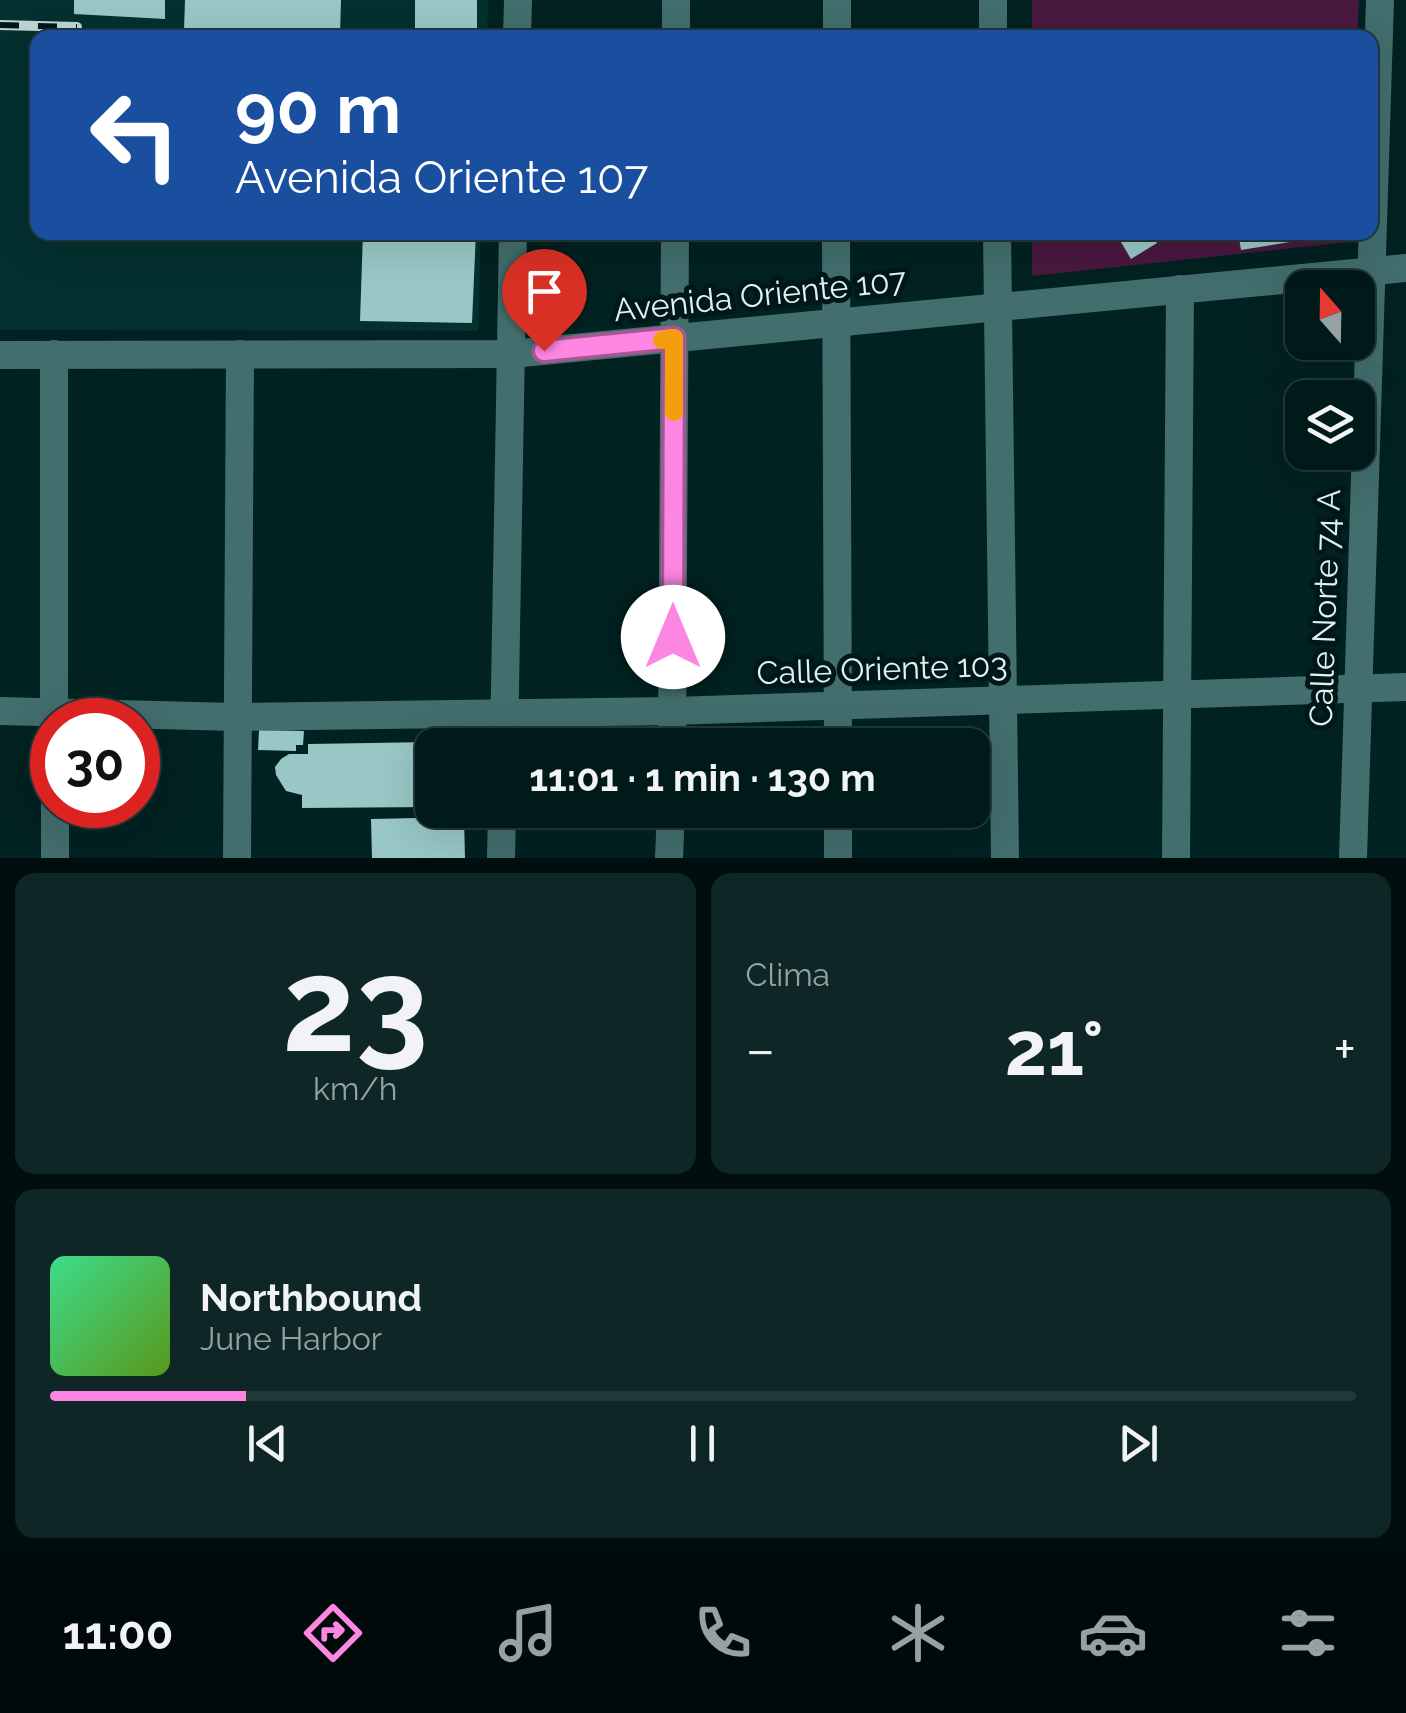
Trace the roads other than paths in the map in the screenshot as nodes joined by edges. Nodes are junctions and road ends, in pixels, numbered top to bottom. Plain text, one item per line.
1 (518, 0) edge
2 (676, 0) edge
3 (837, 0) edge
4 (993, 0) edge
5 (1380, 0) edge
6 (517, 30) edge
7 (676, 30) edge
8 (836, 30) edge
9 (993, 30) edge
10 (1378, 49) edge
11 (514, 240) edge
12 (675, 240) edge
13 (836, 240) edge
14 (996, 240) edge
15 (1370, 240) edge
16 (1406, 268) edge
17 (1369, 270) edge
18 (1375, 271) edge
19 (1285, 280) edge
20 (1180, 289) junction
21 (998, 308) junction
22 (836, 320) junction
23 (674, 338) junction
24 (0, 354) edge
25 (54, 354) junction
26 (240, 354) junction
27 (511, 354) junction
28 (1367, 360) edge
29 (1406, 687) edge
30 (1358, 688) junction
31 (1180, 693) junction
32 (54, 698) edge
33 (1004, 700) junction
34 (838, 706) junction
35 (0, 711) edge
36 (673, 711) junction
37 (30, 713) edge
38 (505, 714) junction
39 (160, 716) edge
40 (236, 716) junction
41 (505, 728) edge
42 (672, 728) edge
43 (838, 728) edge
44 (54, 828) edge
45 (502, 828) edge
46 (670, 828) edge
47 (838, 828) edge
48 (55, 858) edge
49 (236, 858) edge
50 (501, 858) edge
51 (669, 858) edge
52 (838, 858) edge
53 (1005, 858) edge
54 (1176, 858) edge
55 (1353, 858) edge

1 - 6 street
2 - 7 street
3 - 8 street
4 - 9 street
5 - 10 street, Calle Norte 74 A
11 - 27 street
12 - 23 street
13 - 22 street
14 - 21 street
15 - 17 street, Calle Norte 74 A
16 - 18 street, Avenida Oriente 107
19 - 20 street, Avenida Oriente 107
20 - 21 street, Avenida Oriente 107
20 - 31 street
21 - 22 street, Avenida Oriente 107
21 - 33 street
22 - 23 street, Avenida Oriente 107
22 - 34 street
23 - 27 street, Avenida Oriente 107
23 - 36 street
24 - 25 street, Avenida Oriente 107
25 - 26 street, Avenida Oriente 107
25 - 32 street
26 - 27 street, Avenida Oriente 107
26 - 40 street
27 - 38 street
28 - 30 street, Calle Norte 74 A
29 - 30 street, Calle Oriente 103
30 - 31 street, Calle Oriente 103
30 - 55 street, Calle Norte 74 A
31 - 33 street, Calle Oriente 103
31 - 54 street
33 - 34 street, Calle Oriente 103
33 - 53 street
34 - 36 street, Calle Oriente 103
34 - 43 street
35 - 37 street, Calle Oriente 103
36 - 38 street, Calle Oriente 103
36 - 42 street
38 - 40 street, Calle Oriente 103
38 - 41 street
39 - 40 street, Calle Oriente 103
40 - 49 street
44 - 48 street
45 - 50 street
46 - 51 street
47 - 52 street

